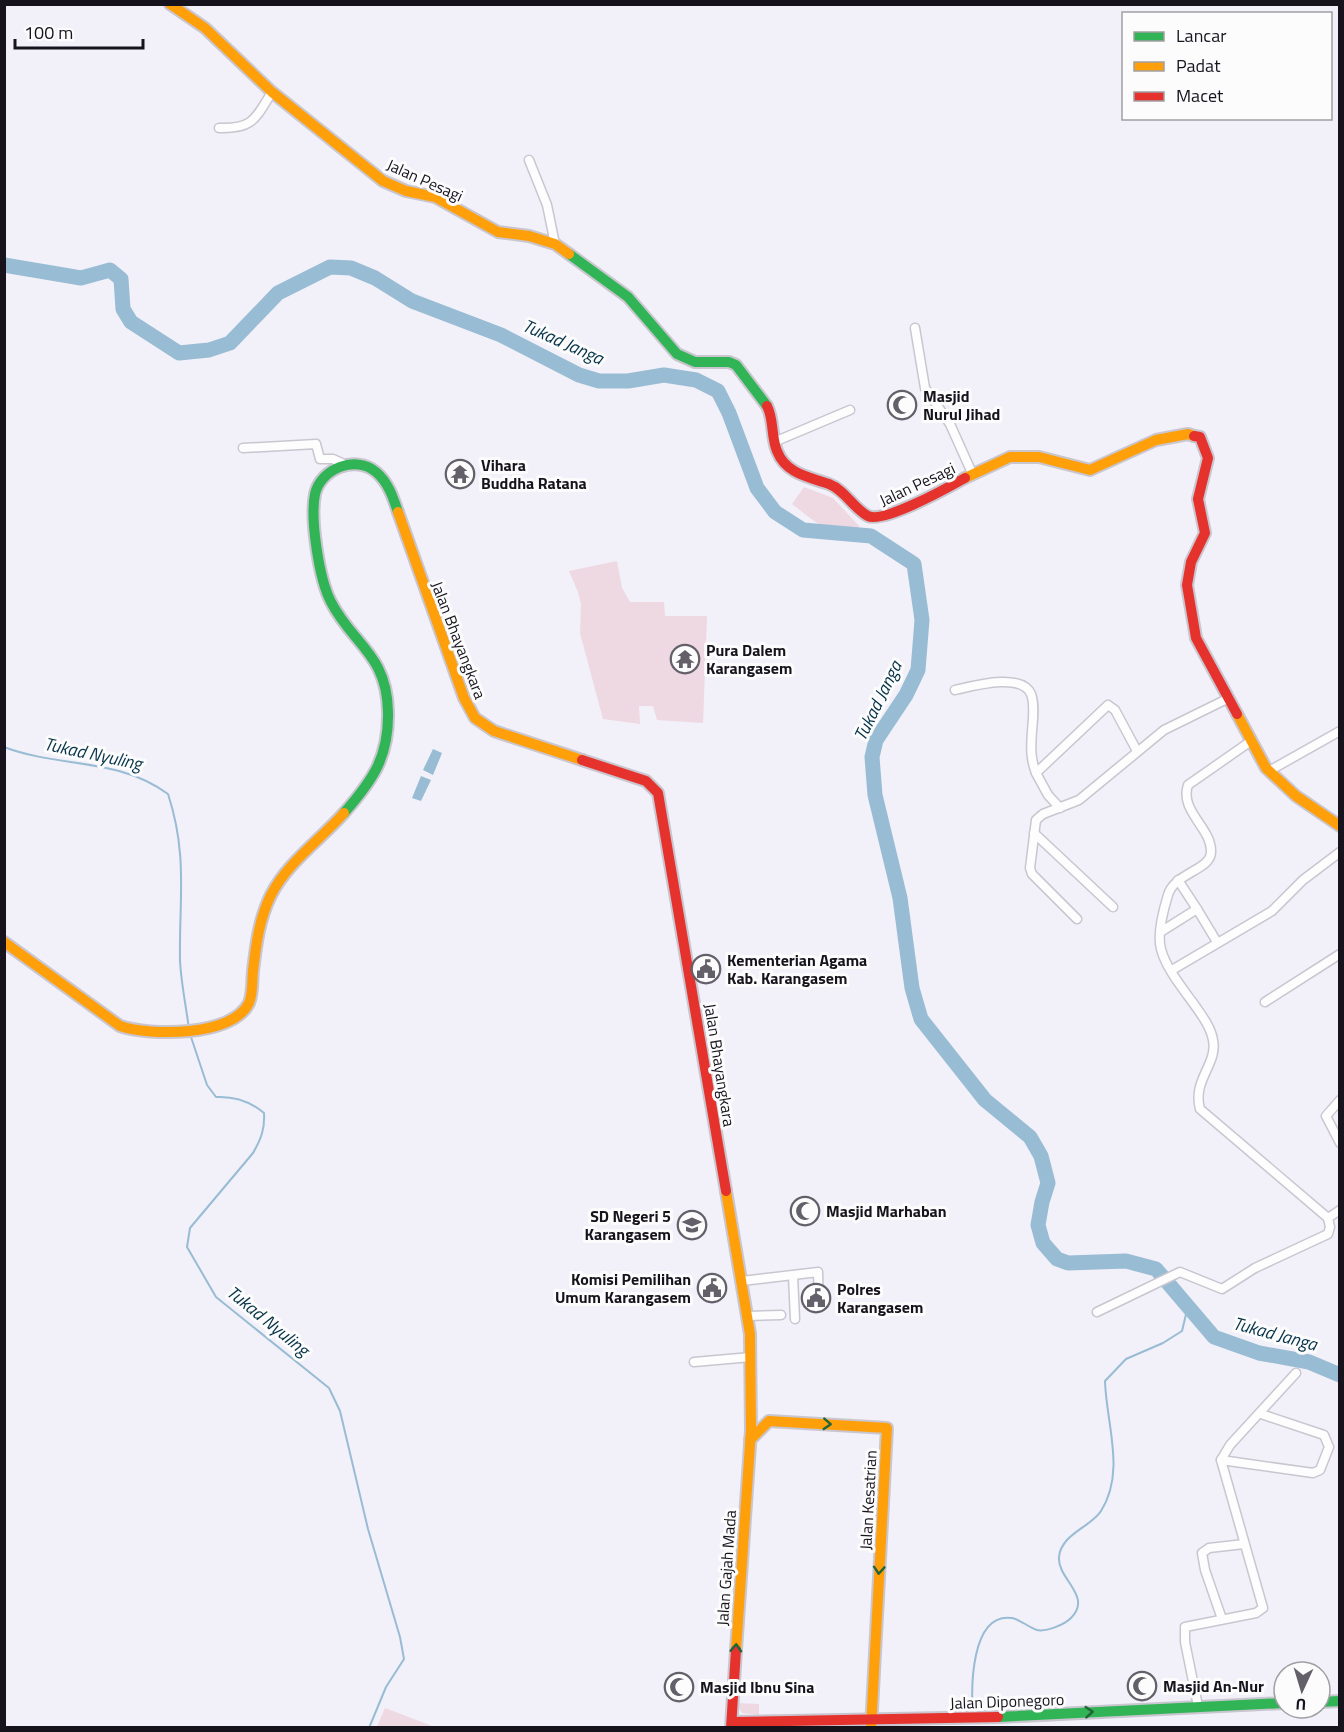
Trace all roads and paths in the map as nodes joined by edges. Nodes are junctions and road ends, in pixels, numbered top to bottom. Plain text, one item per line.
1 (170, 4) edge
2 (272, 93) junction
3 (219, 128) dead end
4 (529, 160) dead end
5 (555, 244) junction
6 (915, 328) dead end
7 (850, 410) dead end
8 (774, 442) junction
9 (243, 448) dead end
10 (346, 465) junction
11 (972, 473) junction
12 (955, 690) dead end
13 (1229, 698) junction
14 (1340, 731) edge
15 (1251, 741) junction
16 (1137, 751) junction
17 (1269, 771) junction
18 (1036, 773) junction
19 (1060, 808) junction
20 (1340, 826) edge
21 (1034, 833) junction
22 (1340, 852) edge
23 (1178, 880) junction
24 (1113, 907) dead end
25 (1197, 909) junction
26 (1077, 920) dead end
27 (1162, 931) junction
28 (4, 942) edge
29 (1217, 942) junction
30 (1340, 954) edge
31 (1172, 970) junction
32 (1265, 1002) dead end
33 (1340, 1100) edge
34 (1340, 1143) edge
35 (1340, 1210) edge
36 (1328, 1218) junction
37 (793, 1275) junction
38 (742, 1281) junction
39 (819, 1306) dead end
40 (1097, 1312) dead end
41 (782, 1315) dead end
42 (748, 1316) junction
43 (795, 1319) dead end
44 (751, 1357) junction
45 (694, 1362) dead end
46 (1296, 1373) dead end
47 (751, 1411) junction
48 (1261, 1414) junction
49 (769, 1421) junction
50 (750, 1440) junction
51 (1221, 1460) junction
52 (1244, 1544) junction
53 (1222, 1619) junction
54 (1272, 1703) edge
55 (1198, 1706) junction
56 (871, 1723) edge
57 (731, 1725) edge

1 - 2 street, Jalan Pesagi
2 - 3 street
2 - 5 street, Jalan Pesagi
4 - 5 street
5 - 8 street, Jalan Pesagi
6 - 11 street
7 - 8 street
8 - 11 street, Jalan Pesagi
9 - 10 street
10 - 28 street
10 - 38 street, Jalan Bhayangkara
11 - 13 street, Jalan Pesagi
12 - 18 street
13 - 15 street, Jalan Pesagi
13 - 16 street
14 - 17 street
15 - 17 street, Jalan Pesagi
15 - 23 street
16 - 18 street
16 - 19 street
17 - 20 street, Jalan Pesagi
18 - 19 street
19 - 21 street
21 - 24 street
21 - 26 street
22 - 29 street
23 - 25 street
23 - 27 street
25 - 27 street
25 - 29 street
27 - 31 street
29 - 31 street
30 - 32 street
31 - 36 street
33 - 34 street
35 - 36 street
36 - 40 street
37 - 38 street
37 - 39 street
37 - 43 street
38 - 42 street, Jalan Bhayangkara
41 - 42 street
42 - 44 street, Jalan Bhayangkara
44 - 45 street
44 - 47 street, Jalan Bhayangkara
46 - 48 street
47 - 49 street
47 - 50 street, Jalan Gajah Mada
48 - 51 street
48 - 51 street
49 - 50 street
49 -> 56 street, Jalan Kesatrian
57 -> 50 street, Jalan Gajah Mada
51 - 52 street
52 - 53 street
52 - 53 street
53 - 55 street
54 - 55 street, Jalan Diponegoro
56 -> 55 street, Jalan Diponegoro
56 - 57 street, Jalan Diponegoro

